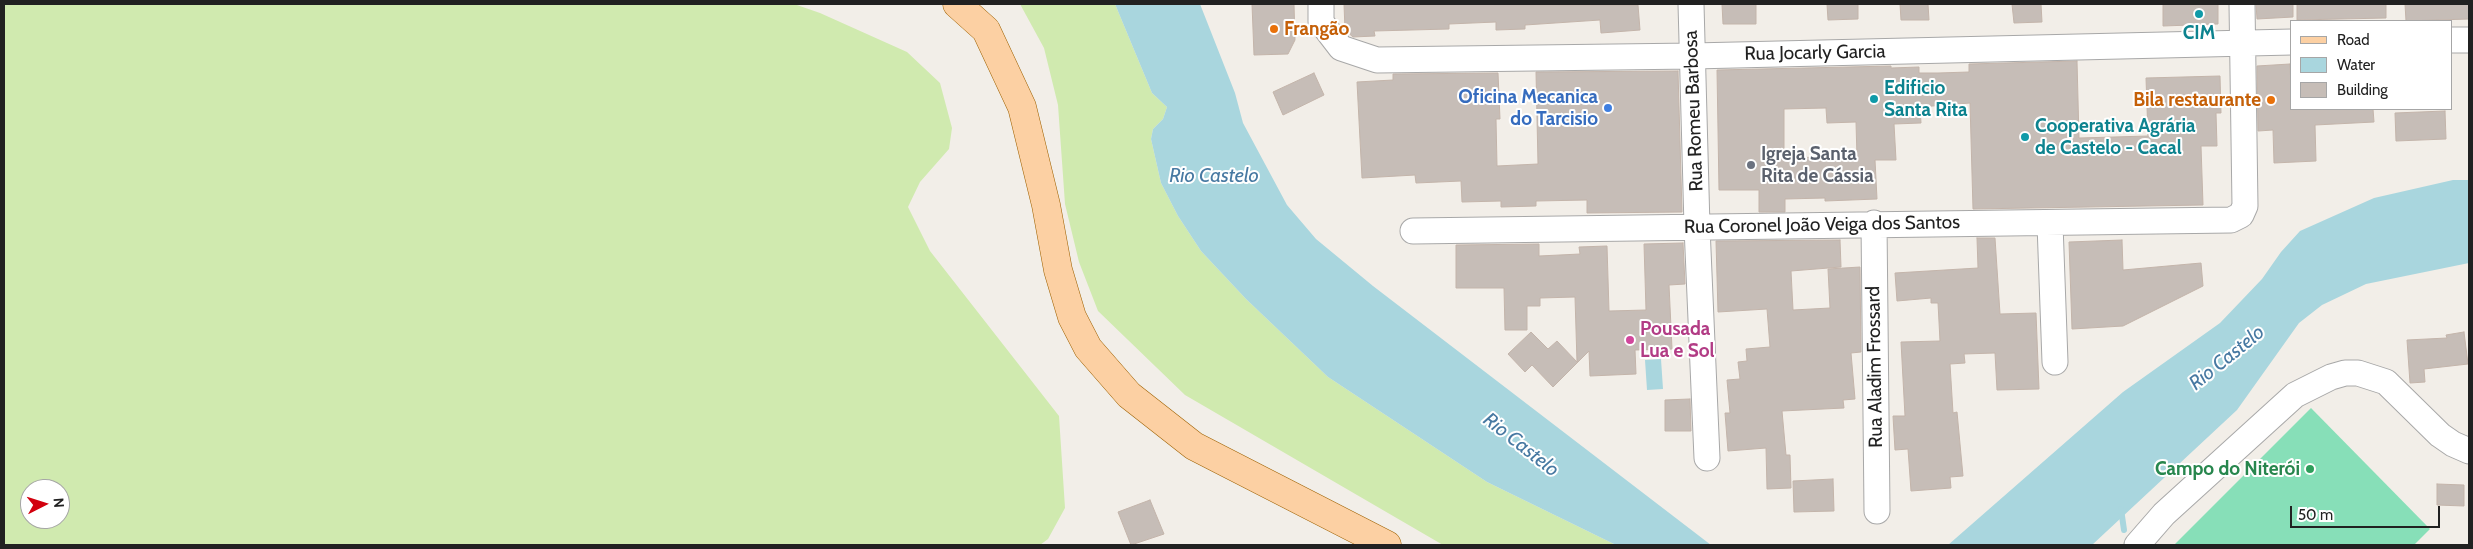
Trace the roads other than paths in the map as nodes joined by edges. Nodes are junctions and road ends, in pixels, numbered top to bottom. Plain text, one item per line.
1 (957, 4) edge
2 (1321, 4) edge
3 (1691, 4) edge
4 (2242, 4) edge
5 (2453, 40) edge
6 (2469, 40) edge
7 (2290, 42) edge
8 (2243, 43) junction
9 (1693, 56) junction
10 (1874, 223) junction
11 (2050, 224) junction
12 (1697, 227) junction
13 (1413, 231) dead end
14 (2055, 362) dead end
15 (2469, 450) edge
16 (1707, 458) dead end
17 (1877, 511) dead end
18 (1387, 545) edge
19 (2137, 545) edge

1 - 18 main road
2 - 9 street, Rua Jocarly Garcia
3 - 9 street, Rua Romeu Barbosa
4 - 8 street
5 - 6 street
7 - 8 street, Rua Jocarly Garcia
8 - 9 street, Rua Jocarly Garcia
8 - 11 street, Rua Coronel João Veiga dos Santos
9 - 12 street, Rua Romeu Barbosa
10 - 11 street, Rua Coronel João Veiga dos Santos
10 - 12 street, Rua Coronel João Veiga dos Santos
10 - 17 street, Rua Aladim Frossard
11 - 14 street
12 - 13 street, Rua Coronel João Veiga dos Santos
12 - 16 street, Rua Romeu Barbosa
15 - 19 street

